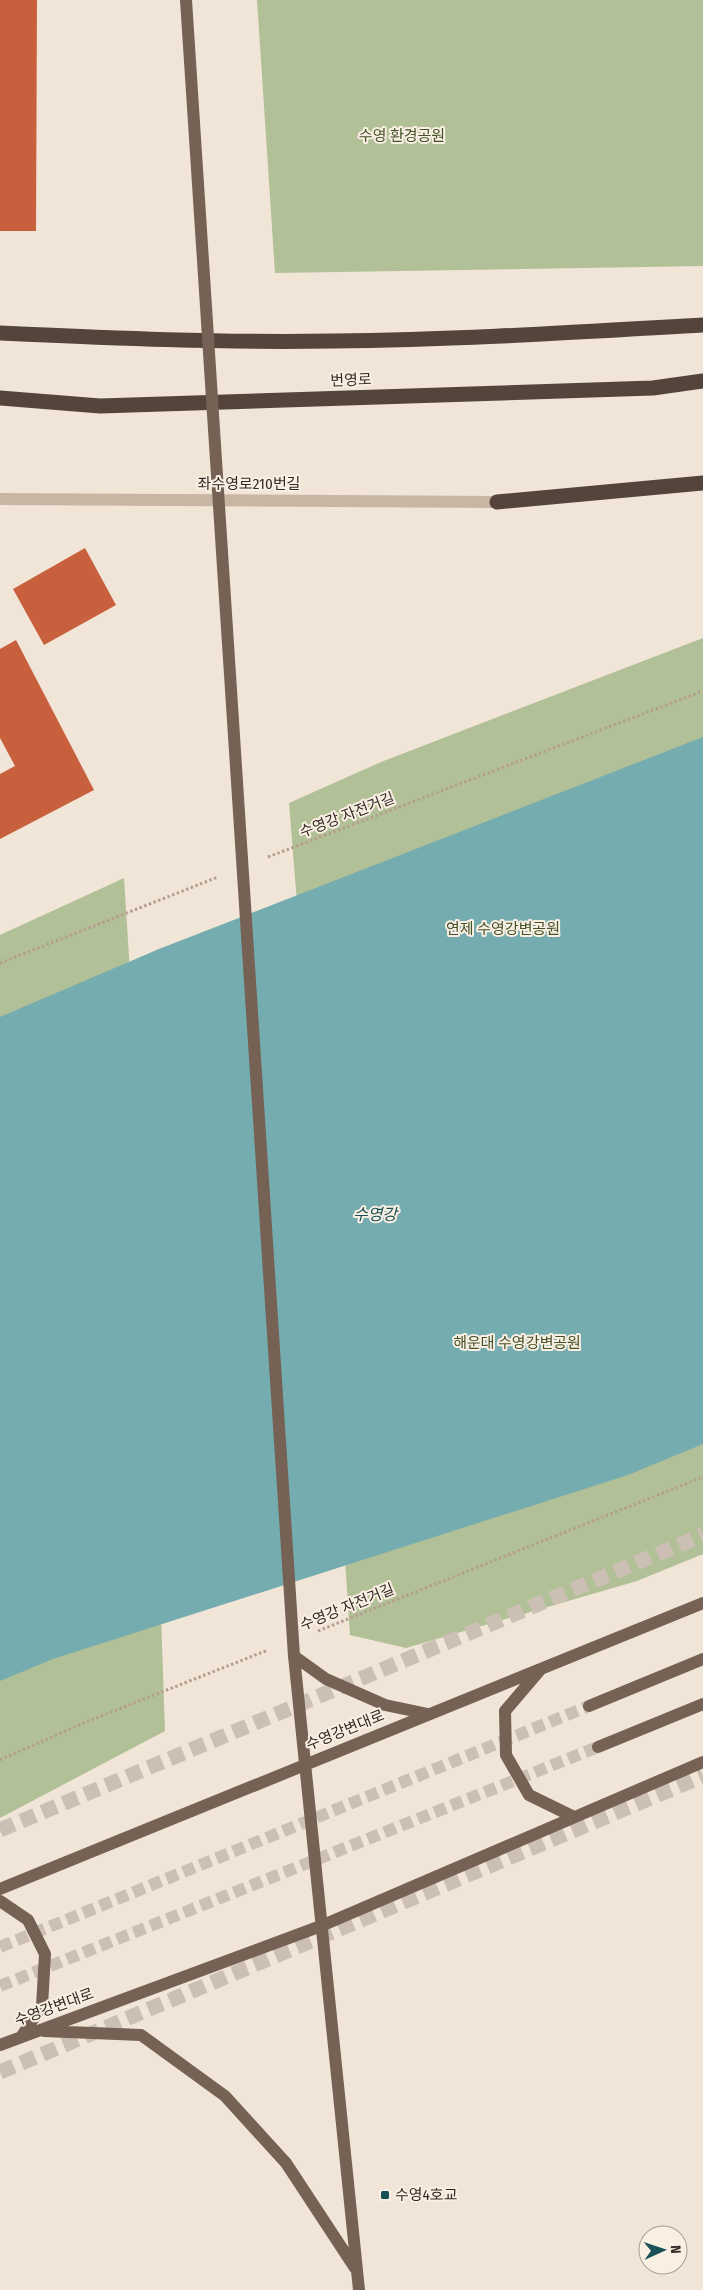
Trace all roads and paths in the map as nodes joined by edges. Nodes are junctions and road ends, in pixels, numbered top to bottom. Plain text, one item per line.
1 (186, 0) edge
2 (703, 325) edge
3 (0, 334) edge
4 (703, 381) edge
5 (0, 398) edge
6 (703, 483) edge
7 (0, 499) edge
8 (497, 502) joint
9 (703, 691) edge
10 (266, 858) dead end
11 (220, 876) dead end
12 (0, 963) edge
13 (703, 1477) edge
14 (703, 1603) edge
15 (313, 1633) dead end
16 (277, 1647) dead end
17 (294, 1656) junction
18 (703, 1659) edge
19 (542, 1668) junction
20 (703, 1704) edge
21 (589, 1706) tunnel mouth
22 (428, 1714) junction
23 (598, 1746) tunnel mouth
24 (0, 1760) edge
25 (703, 1762) edge
26 (304, 1764) junction
27 (574, 1817) junction
28 (0, 1889) edge
29 (0, 1901) edge
30 (321, 1926) junction
31 (39, 2030) junction
32 (21, 2037) junction
33 (0, 2046) edge
34 (357, 2271) junction
35 (359, 2290) edge

1 - 17 main road, bridge
2 - 3 highway
4 - 5 highway, 번영로
6 - 8 highway
7 - 8 street, 좌수영로210번길
9 - 10 path, 수영강 자전거길
11 - 12 path
13 - 15 path, 수영강 자전거길
14 - 19 main road, 수영강변대로
16 - 24 path
17 - 22 main road
17 - 26 main road
18 - 21 main road
19 - 22 main road, 수영강변대로
19 - 27 main road
20 - 23 main road
22 - 26 main road, 수영강변대로
25 - 27 main road, 수영강변대로
26 - 28 main road, 수영강변대로
26 - 30 main road
27 - 30 main road, 수영강변대로
29 - 32 main road
30 - 31 main road, 수영강변대로
30 - 34 main road
31 - 32 main road, 수영강변대로
31 - 34 main road
32 - 33 main road, 수영강변대로
34 - 35 main road

